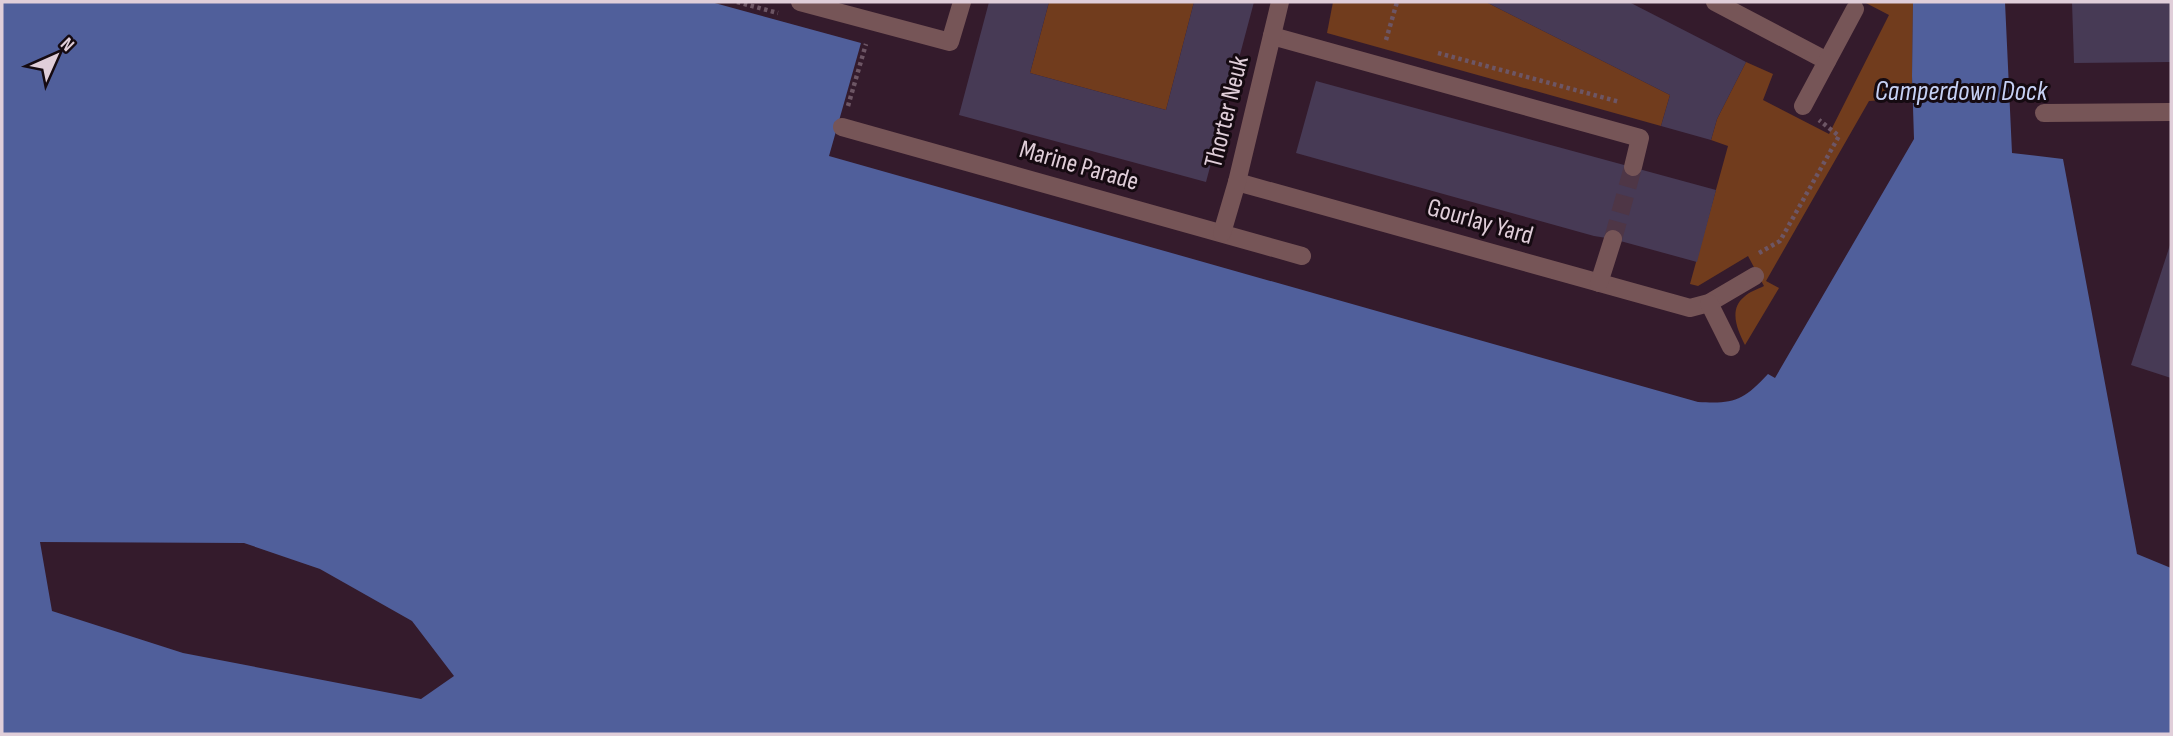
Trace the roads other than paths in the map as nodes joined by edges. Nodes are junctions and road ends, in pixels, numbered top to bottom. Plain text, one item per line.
1 (962, 2) edge
2 (1280, 2) edge
3 (1715, 2) edge
4 (794, 9) edge
5 (1855, 9) dead end
6 (1272, 36) junction
7 (1827, 61) junction
8 (1803, 106) road end
9 (2171, 112) edge
10 (2044, 113) dead end
11 (842, 127) road end
12 (1633, 167) tunnel mouth
13 (1237, 182) junction
14 (1222, 233) junction
15 (1612, 239) tunnel mouth
16 (1301, 256) dead end
17 (1755, 276) road end
18 (1599, 283) junction
19 (1709, 303) junction
20 (1731, 346) dead end

1 - 4 street
2 - 6 street, Thorter Neuk
3 - 7 street
5 - 7 street
6 - 12 street
6 - 13 street, Thorter Neuk
7 - 8 street
9 - 10 street
11 - 14 street, Marine Parade
13 - 14 street, Thorter Neuk
13 - 18 street, Gourlay Yard
14 - 16 street, Marine Parade
15 - 18 street
17 - 19 street, Gourlay Yard
18 - 19 street, Gourlay Yard
19 - 20 street

